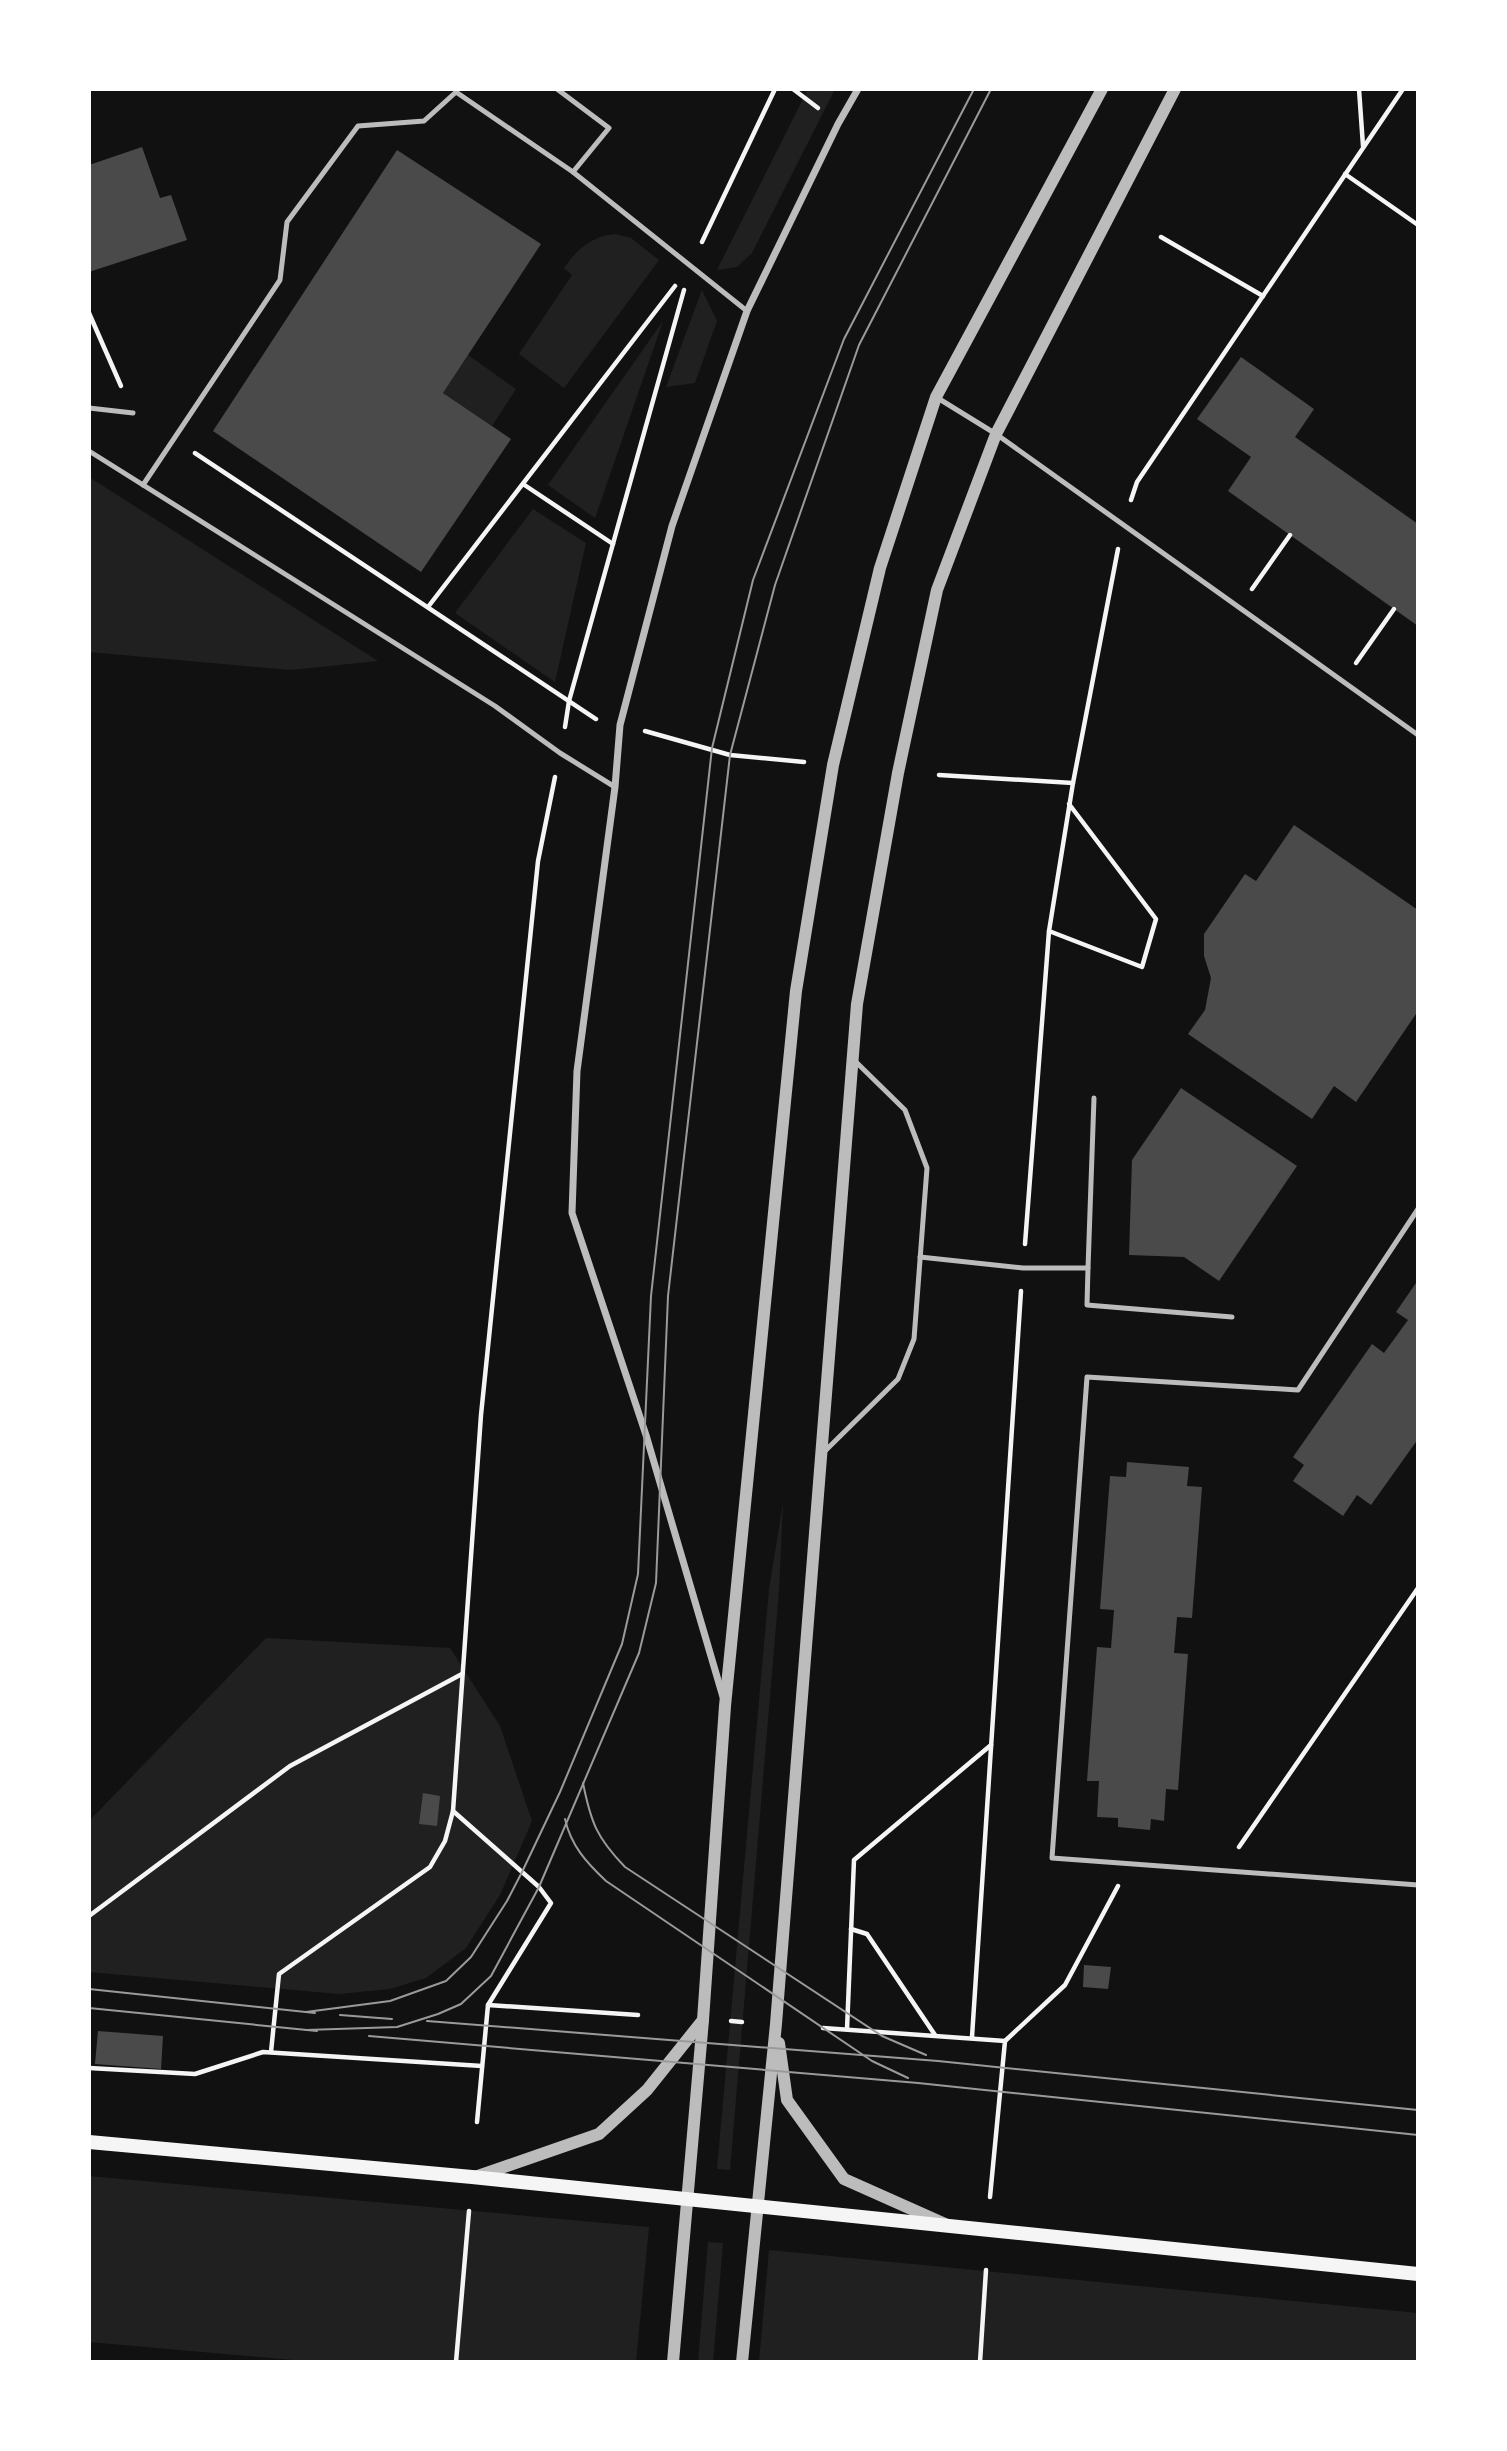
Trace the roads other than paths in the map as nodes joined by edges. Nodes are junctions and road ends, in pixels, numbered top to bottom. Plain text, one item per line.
1 (557, 89) edge
2 (858, 89) edge
3 (1102, 89) edge
4 (1175, 89) edge
5 (573, 172) junction
6 (747, 311) junction
7 (936, 397) junction
8 (89, 408) edge
9 (133, 412) road end
10 (996, 434) junction
11 (89, 451) edge
12 (143, 485) junction
13 (1418, 735) edge
14 (615, 787) junction
15 (852, 1058) junction
16 (1094, 1098) dead end
17 (1418, 1209) edge
18 (920, 1257) junction
19 (1088, 1268) junction
20 (1232, 1317) dead end
21 (821, 1455) junction
22 (725, 1706) junction
23 (1418, 1885) edge
24 (704, 2020) junction
25 (776, 2024) junction
26 (89, 2142) edge
27 (472, 2177) junction
28 (687, 2200) junction
29 (758, 2208) junction
30 (952, 2227) junction
31 (1418, 2274) edge
32 (673, 2362) edge
33 (742, 2362) edge

1 - 5 lane
2 - 6 street
3 - 7 street
4 - 10 street
5 - 6 lane
5 - 12 lane
6 - 14 street
7 - 10 lane
7 - 22 street
8 - 9 lane
10 - 13 lane
10 - 15 street
11 - 12 lane
12 - 14 lane
14 - 22 street
15 - 18 lane
15 - 21 street
16 - 19 lane
17 - 23 lane
18 - 19 lane
18 - 21 lane
19 - 20 lane
21 - 25 street
22 - 24 street
24 - 27 street
24 - 28 street
25 - 29 street
25 - 30 street
26 - 27 main road
27 - 28 main road
28 - 29 main road
28 - 32 street
29 - 30 main road
29 - 33 street
30 - 31 main road

